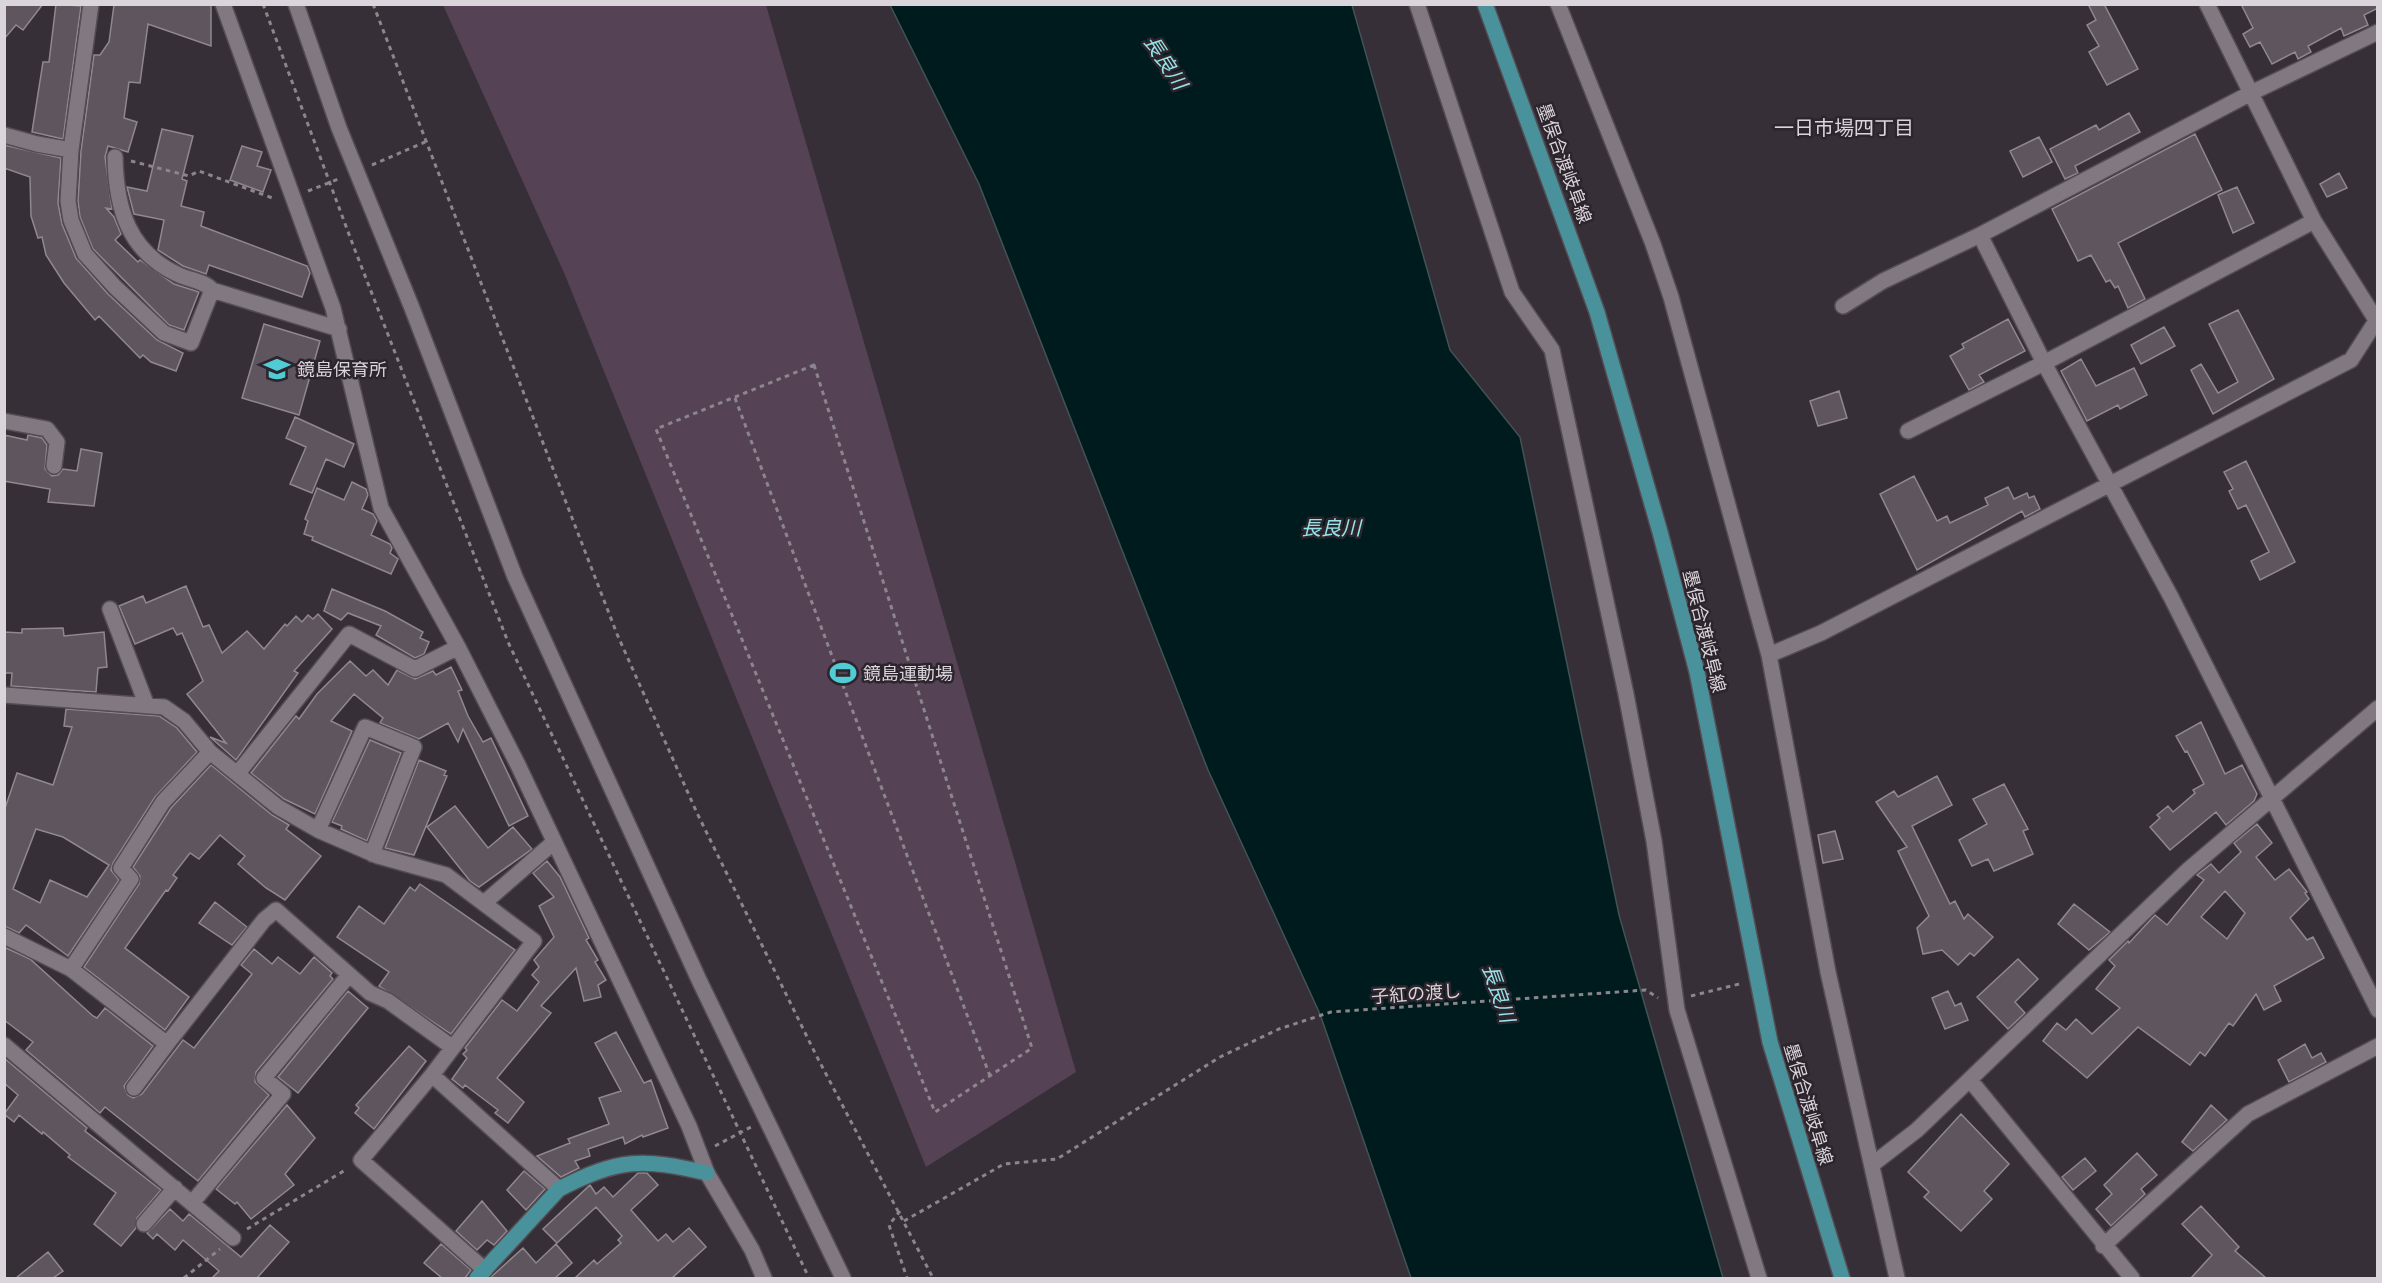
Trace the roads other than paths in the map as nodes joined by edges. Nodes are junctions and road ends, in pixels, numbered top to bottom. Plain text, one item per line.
1 (91, 4) edge
2 (223, 4) edge
3 (296, 4) edge
4 (1417, 4) edge
5 (1485, 4) edge
6 (1558, 4) edge
7 (2207, 4) edge
8 (2378, 32) edge
9 (2251, 93) junction
10 (4, 135) edge
11 (71, 150) junction
12 (115, 157) road end
13 (2314, 221) junction
14 (1980, 235) junction
15 (212, 290) junction
16 (1843, 306) dead end
17 (2377, 322) edge
18 (339, 329) junction
19 (2044, 363) junction
20 (4, 421) edge
21 (1908, 431) dead end
22 (54, 466) dead end
23 (2108, 484) junction
24 (110, 609) dead end
25 (458, 647) junction
26 (1769, 655) junction
27 (4, 695) edge
28 (147, 706) junction
29 (2378, 708) edge
30 (210, 752) junction
31 (238, 773) junction
32 (2273, 800) junction
33 (318, 830) junction
34 (554, 842) junction
35 (372, 854) junction
36 (484, 903) junction
37 (4, 936) edge
38 (71, 969) junction
39 (349, 975) junction
40 (2378, 1010) edge
41 (167, 1044) junction
42 (4, 1045) edge
43 (2378, 1046) edge
44 (452, 1047) junction
45 (432, 1075) junction
46 (1970, 1080) junction
47 (134, 1088) dead end
48 (1873, 1164) junction
49 (707, 1173) junction
50 (176, 1188) junction
51 (559, 1189) junction
52 (192, 1203) junction
53 (144, 1224) dead end
54 (233, 1238) road end
55 (2103, 1246) junction
56 (752, 1250) junction
57 (481, 1274) edge
58 (764, 1278) edge
59 (770, 1278) edge
60 (843, 1278) edge
61 (1759, 1278) edge
62 (1842, 1278) edge
63 (1897, 1278) edge
64 (2132, 1278) edge

1 - 11 street
2 - 18 street
3 - 60 street
4 - 61 street
5 - 62 main road, 墨俣合渡岐阜線
6 - 26 street
7 - 9 street
8 - 9 street
9 - 13 street
9 - 14 street
10 - 11 street
11 - 15 street
12 - 15 street
13 - 17 street
13 - 19 street
14 - 16 street
14 - 19 street
15 - 18 street
17 - 23 street
18 - 25 street
19 - 21 street
19 - 23 street
20 - 22 street
23 - 26 street
23 - 32 street
24 - 28 street
25 - 31 street
25 - 34 street
26 - 48 street
27 - 28 street
28 - 30 street
29 - 32 street
30 - 31 street
30 - 38 street
31 - 33 street
32 - 40 street
32 - 46 street
33 - 35 street
33 - 35 street
34 - 36 street
34 - 49 street
35 - 36 street
36 - 44 street
37 - 38 street
38 - 41 street
39 - 41 street
39 - 44 street
39 - 52 street
41 - 47 street
42 - 50 street
43 - 55 street
44 - 45 street
45 - 51 street
45 - 57 street
46 - 48 street
46 - 55 street
48 - 63 street
49 - 51 main road
49 - 56 street
50 - 52 street
50 - 53 street
51 - 57 main road
52 - 54 street
55 - 64 street
56 - 58 street
56 - 59 street

